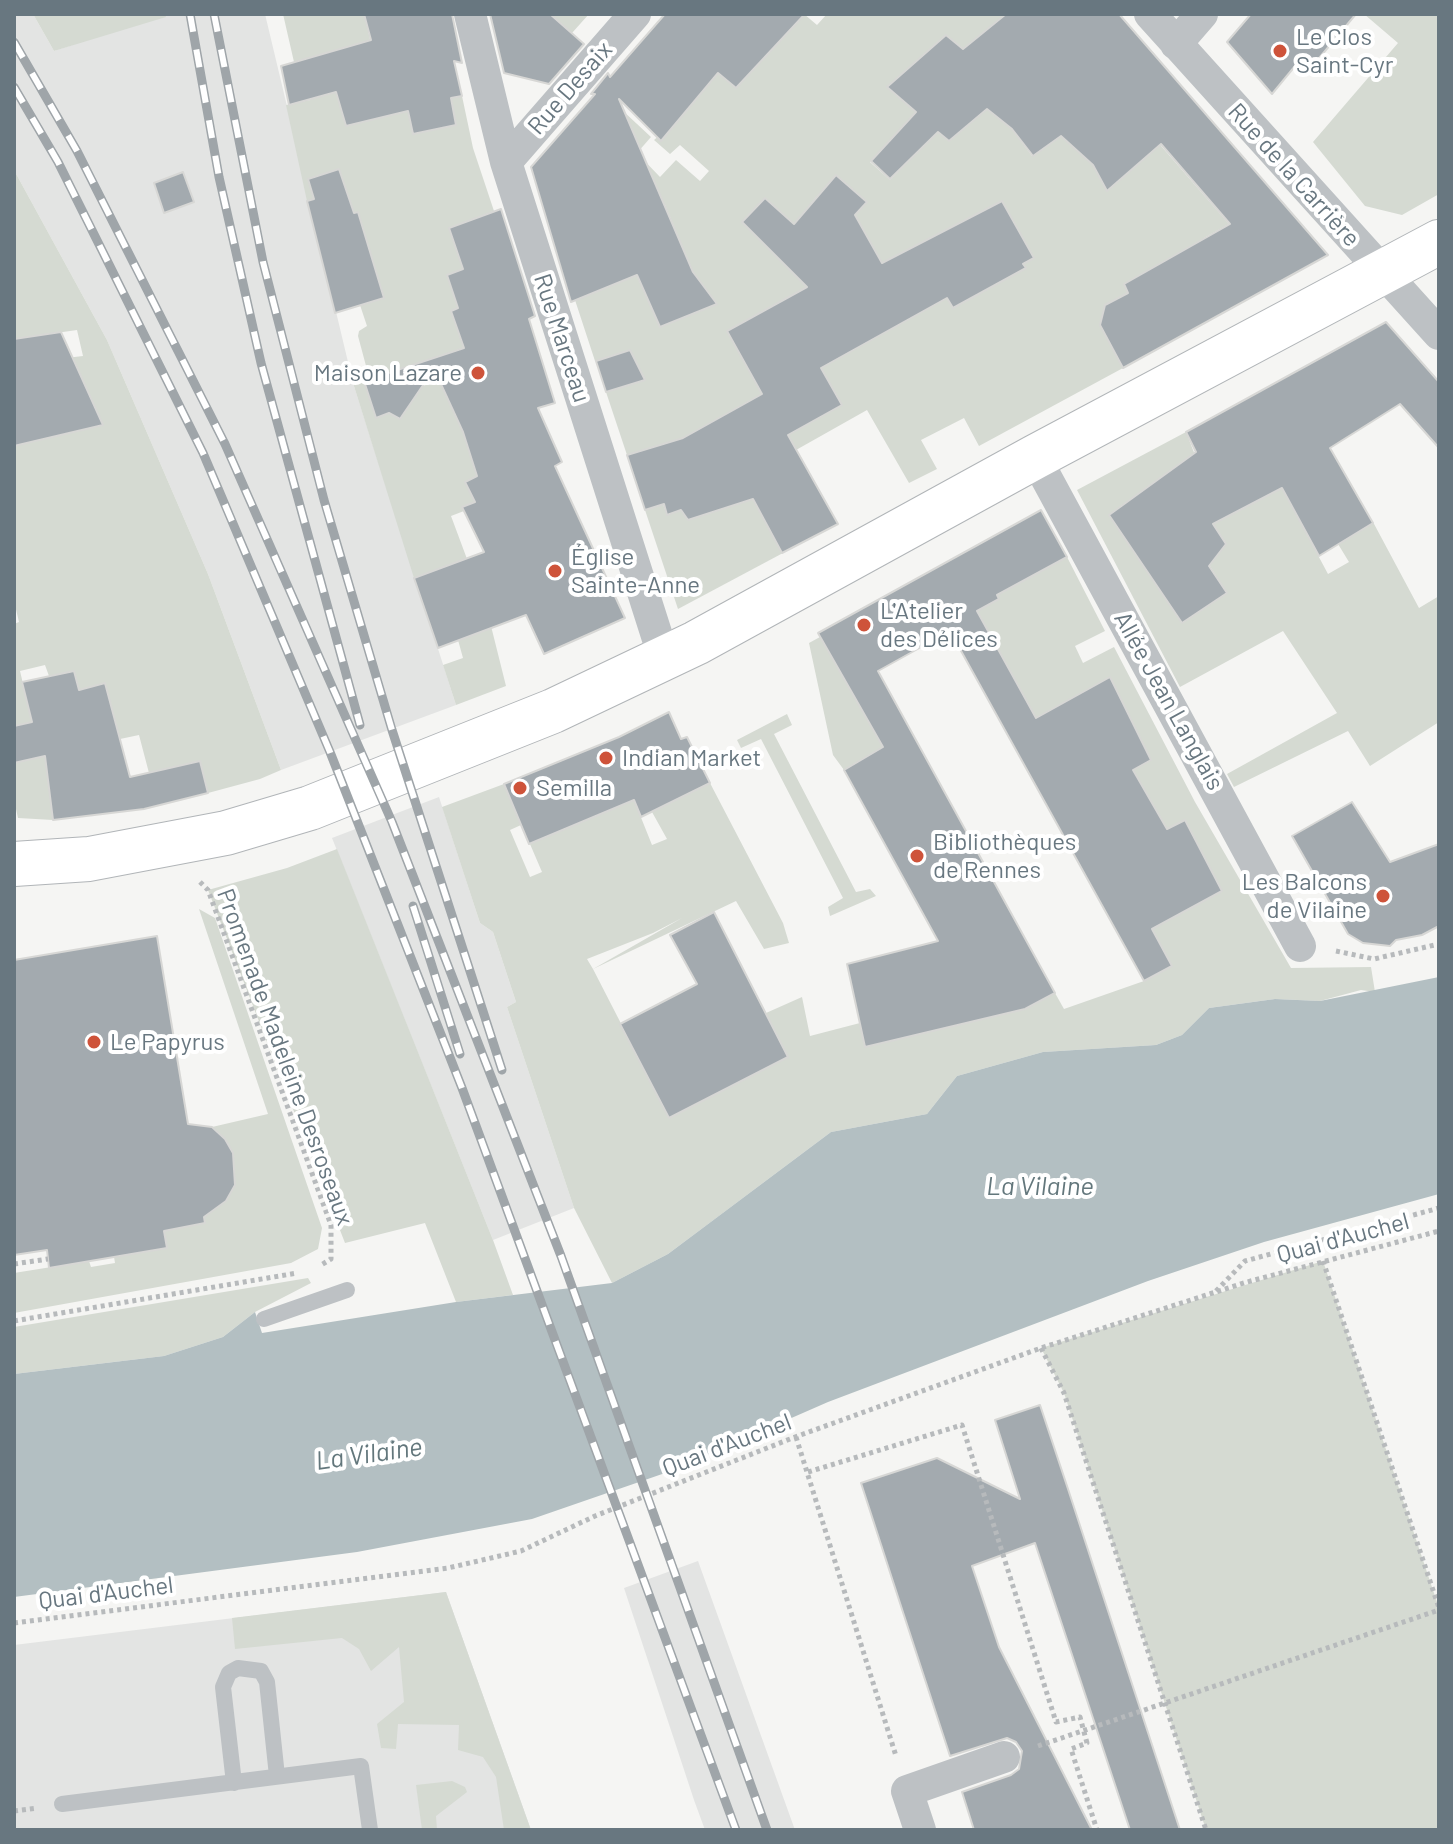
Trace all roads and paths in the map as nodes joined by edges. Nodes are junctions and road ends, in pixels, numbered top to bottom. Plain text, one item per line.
1 (470, 14) edge
2 (635, 14) edge
3 (1150, 14) edge
4 (1202, 14) edge
5 (1176, 44) junction
6 (506, 162) junction
7 (1439, 242) edge
8 (1386, 273) junction
9 (1439, 334) edge
10 (1035, 457) junction
11 (664, 658) junction
12 (164, 847) junction
13 (14, 864) edge
14 (1439, 944) edge
15 (1300, 946) joint
16 (1439, 1208) edge
17 (1439, 1231) edge
18 (48, 1259) dead end
19 (1323, 1261) junction
20 (14, 1264) edge
21 (316, 1268) dead end
22 (303, 1271) dead end
23 (347, 1290) dead end
24 (1213, 1293) junction
25 (264, 1319) dead end
26 (14, 1321) edge
27 (1041, 1348) junction
28 (795, 1437) junction
29 (808, 1472) junction
30 (1439, 1609) edge
31 (14, 1623) edge
32 (1163, 1700) junction
33 (1084, 1730) junction
34 (1004, 1757) joint
35 (277, 1776) junction
36 (234, 1783) junction
37 (907, 1791) junction
38 (62, 1804) dead end
39 (370, 1830) edge
40 (920, 1830) edge
41 (1097, 1830) edge
42 (1206, 1830) edge

1 - 6 street, Rue Marceau
2 - 6 street, Rue Desaix
3 - 5 street, Rue de la Carrière
4 - 5 street
5 - 8 street, Rue de la Carrière
6 - 11 street, Rue Marceau
7 - 8 main road
8 - 9 street, Rue de la Carrière
8 - 10 main road
10 - 11 main road
10 - 15 street, Allée Jean Langlais
11 - 12 main road
12 - 13 main road
12 - 21 path, Promenade Madeleine Desroseaux
14 - 15 path
16 - 24 path
17 - 19 path, Quai d'Auchel
18 - 20 path
19 - 24 path, Quai d'Auchel
19 - 30 path
22 - 26 path
23 - 25 lane
24 - 27 path, Quai d'Auchel
27 - 28 path, Quai d'Auchel
27 - 32 path
28 - 29 path
28 - 31 path, Quai d'Auchel
29 - 33 path
29 - 37 path
30 - 32 path
32 - 33 path
32 - 42 path
33 - 34 path
33 - 41 path
34 - 37 street
35 - 36 lane
35 - 36 lane
35 - 39 lane
36 - 38 lane
37 - 40 street

